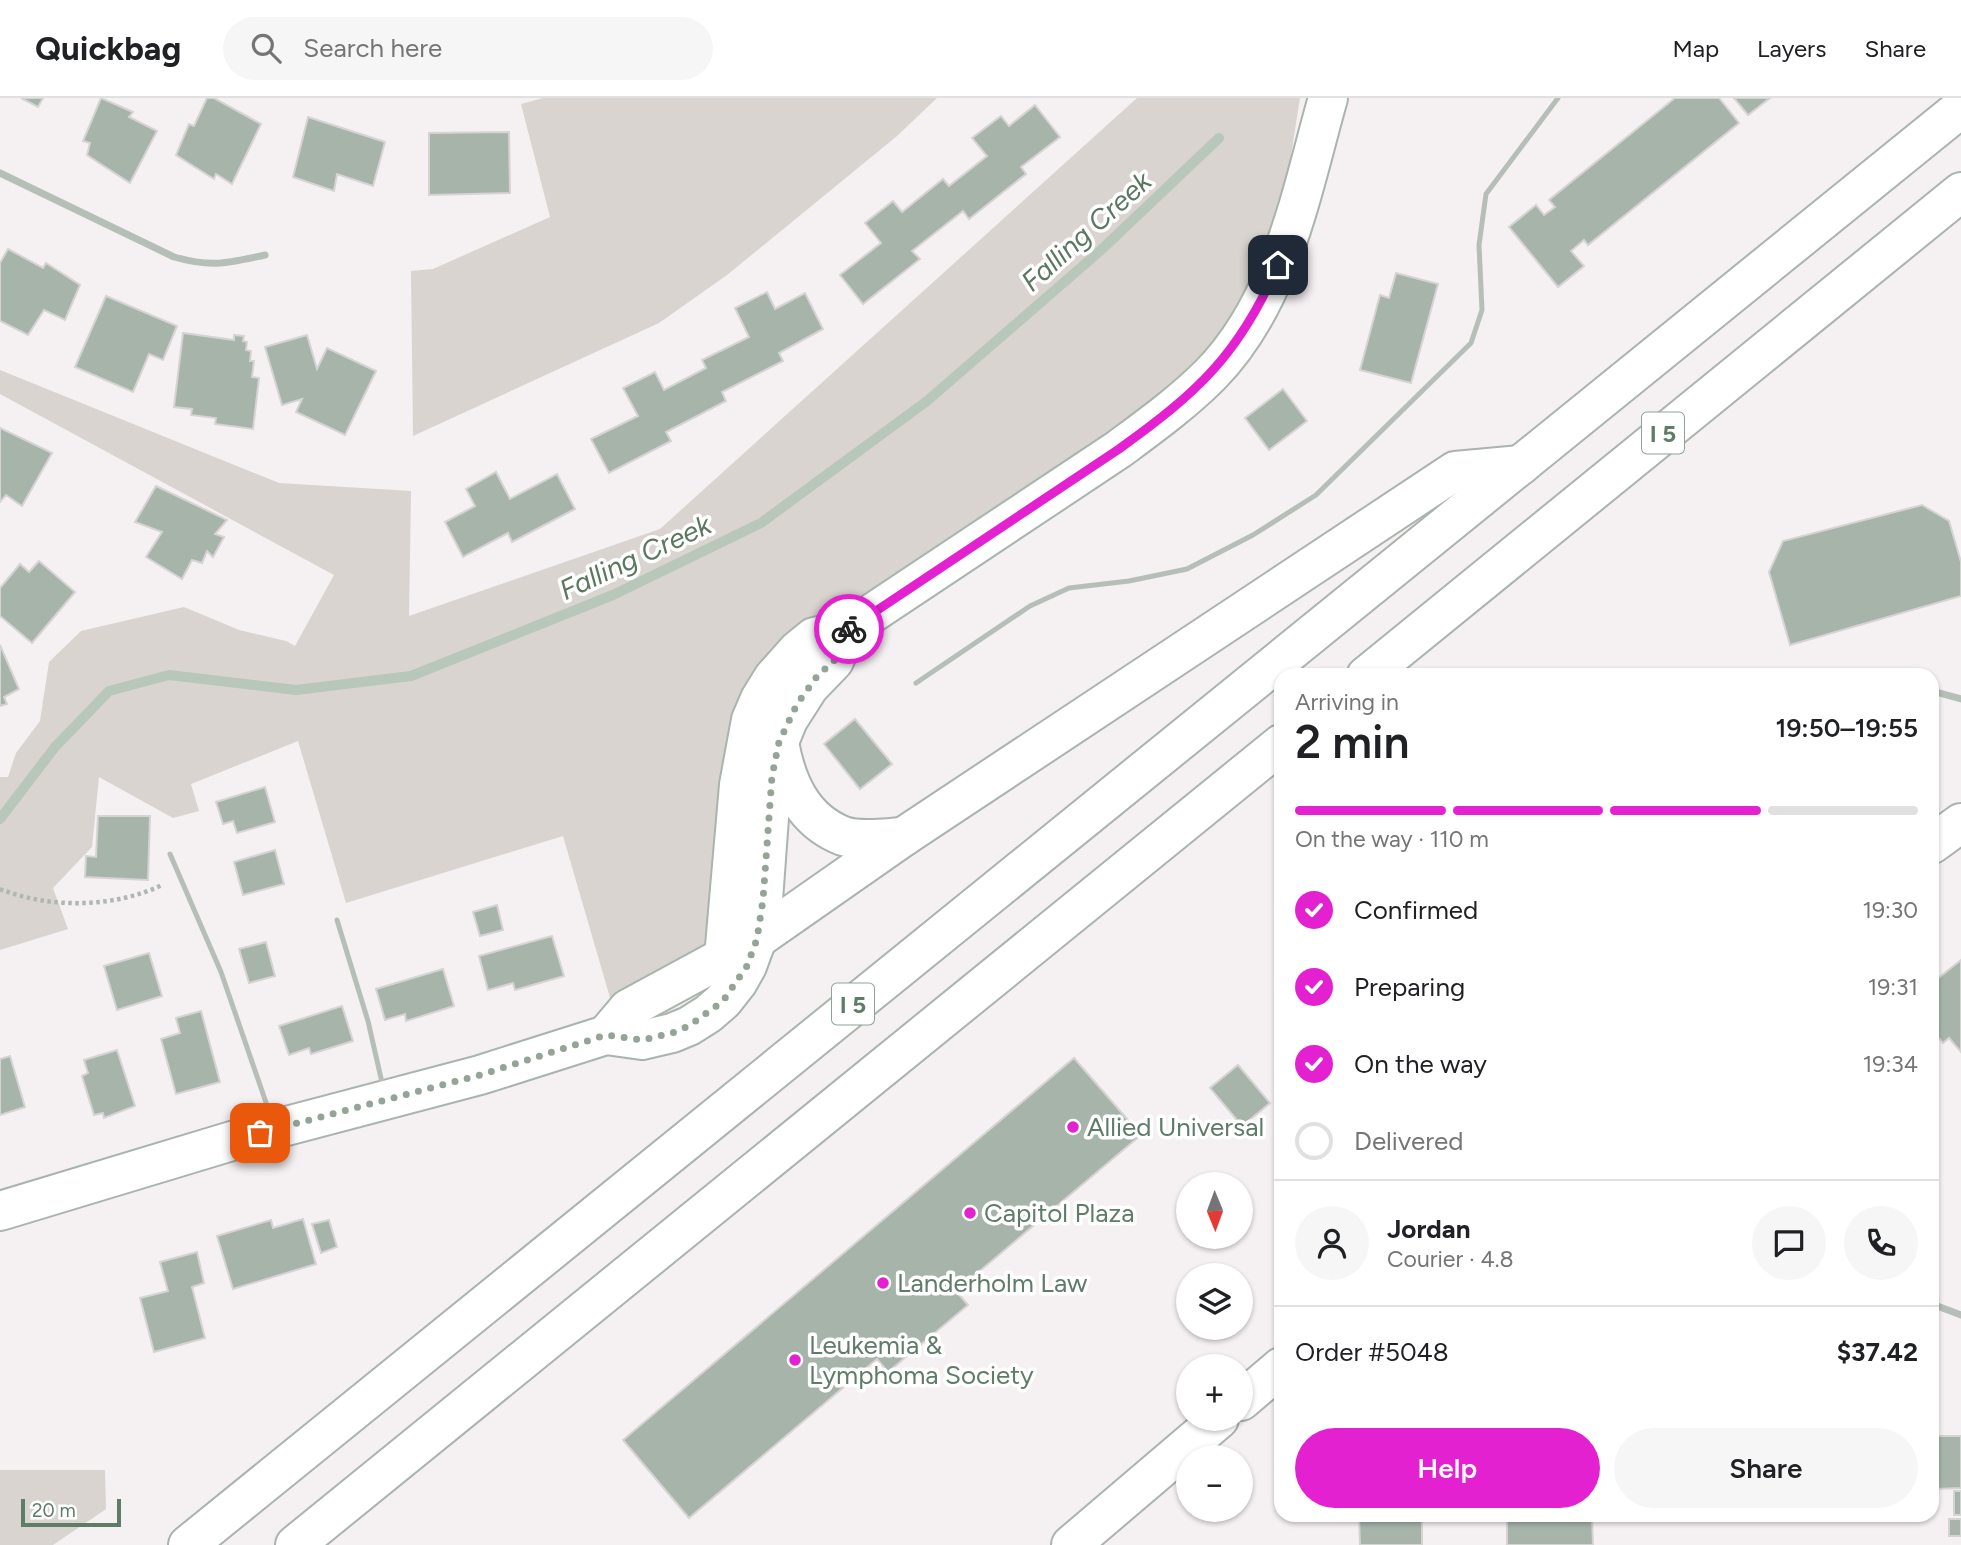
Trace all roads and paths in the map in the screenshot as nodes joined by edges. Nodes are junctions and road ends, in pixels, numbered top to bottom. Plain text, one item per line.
1 (1328, 98) edge
2 (1558, 98) edge
3 (1961, 108) edge
4 (0, 173) edge
5 (1961, 192) edge
6 (265, 255) dead end
7 (1521, 465) junction
8 (847, 631) junction
9 (1376, 668) edge
10 (916, 683) dead end
11 (1939, 693) edge
12 (1961, 699) edge
13 (779, 742) junction
14 (1274, 750) edge
15 (1961, 823) edge
16 (903, 837) junction
17 (1939, 839) edge
18 (170, 853) dead end
19 (161, 885) dead end
20 (0, 889) edge
21 (337, 919) dead end
22 (757, 939) junction
23 (724, 958) junction
24 (606, 1035) junction
25 (386, 1100) junction
26 (275, 1130) junction
27 (0, 1211) edge
28 (1939, 1307) edge
29 (1961, 1315) edge
30 (1274, 1373) edge
31 (1253, 1391) edge
32 (1205, 1431) edge
33 (188, 1545) edge
34 (295, 1545) edge
35 (1071, 1545) edge

1 - 8 main road
2 - 10 lane
3 - 7 main road, I 5
4 - 6 street
5 - 9 main road, I 5
7 - 16 main road
7 - 33 main road, I 5
8 - 13 main road
8 - 23 main road
11 - 12 street
13 - 16 main road
13 - 22 main road
14 - 34 main road, I 5
15 - 17 main road
16 - 22 main road
18 - 26 lane
19 - 20 path
21 - 25 lane
22 - 23 main road
22 - 24 main road
23 - 24 main road
24 - 25 main road
25 - 26 main road
26 - 27 main road
28 - 29 street
30 - 31 main road
32 - 35 main road

